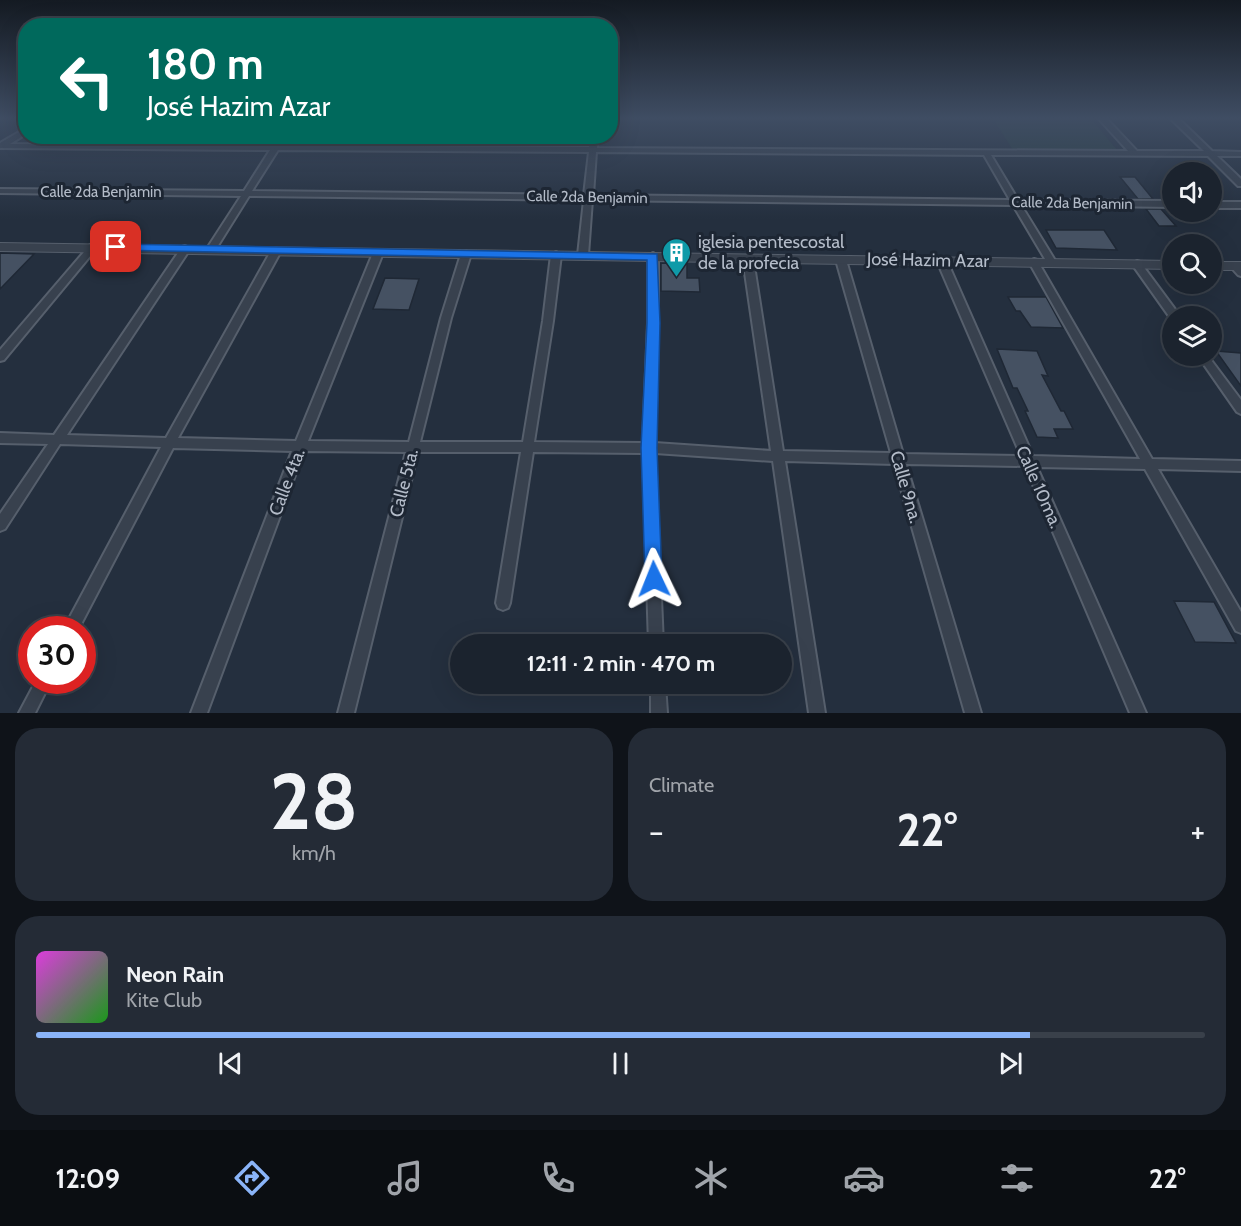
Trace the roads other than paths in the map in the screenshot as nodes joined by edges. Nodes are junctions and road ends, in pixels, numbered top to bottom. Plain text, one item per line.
1 (272, 152) edge
2 (592, 152) edge
3 (816, 152) edge
4 (987, 154) junction
5 (1135, 154) joint
6 (1210, 154) junction
7 (1241, 154) edge
8 (1241, 184) edge
9 (0, 191) edge
10 (247, 193) junction
11 (589, 196) junction
12 (1016, 203) junction
13 (1162, 204) edge
14 (1222, 205) edge
15 (1241, 205) edge
16 (0, 247) edge
17 (93, 247) junction
18 (185, 249) junction
19 (212, 250) junction
20 (276, 251) junction
21 (378, 253) junction
22 (466, 254) junction
23 (556, 255) junction
24 (584, 255) junction
25 (653, 256) junction
26 (748, 259) junction
27 (841, 260) junction
28 (942, 261) junction
29 (1034, 262) junction
30 (1050, 262) junction
31 (1137, 264) junction
32 (1162, 265) edge
33 (1222, 267) edge
34 (1239, 269) edge
35 (1168, 306) edge
36 (0, 357) edge
37 (1210, 366) edge
38 (1241, 409) edge
39 (0, 438) edge
40 (58, 438) junction
41 (170, 442) junction
42 (300, 446) junction
43 (413, 446) junction
44 (528, 447) junction
45 (649, 448) junction
46 (777, 456) junction
47 (898, 459) junction
48 (1027, 461) junction
49 (1148, 464) junction
50 (1241, 466) edge
51 (0, 525) edge
52 (503, 603) dead end
53 (77, 616) edge
54 (1241, 626) edge
55 (656, 634) edge
56 (37, 694) edge
57 (658, 694) edge
58 (27, 713) edge
59 (199, 713) edge
60 (346, 713) edge
61 (659, 713) edge
62 (817, 713) edge
63 (973, 713) edge
64 (1138, 713) edge

1 - 10 street
2 - 11 street
3 - 4 street
4 - 5 street
4 - 12 street
5 - 6 street
6 - 7 street
6 - 8 street
9 - 10 street, Calle 2da Benjamin
10 - 11 street, Calle 2da Benjamin
10 - 19 street
11 - 12 street, Calle 2da Benjamin
11 - 24 street
12 - 13 street, Calle 2da Benjamin
12 - 30 street
14 - 15 street
16 - 17 street, José Hazim Azar
17 - 18 street, José Hazim Azar
17 - 36 street
18 - 19 street, José Hazim Azar
18 - 40 street
19 - 20 street, José Hazim Azar
20 - 21 street, José Hazim Azar
20 - 41 street
21 - 22 street, José Hazim Azar
21 - 42 street, Calle 4ta.
22 - 23 street, José Hazim Azar
22 - 43 street, Calle 5ta.
23 - 24 street, José Hazim Azar
23 - 44 street
24 - 25 street, José Hazim Azar
25 - 26 street, José Hazim Azar
25 - 45 street
26 - 27 street, José Hazim Azar
26 - 46 street
27 - 28 street, José Hazim Azar
27 - 47 street, Calle 9na.
28 - 29 street, José Hazim Azar
28 - 48 street, Calle 10ma.
29 - 30 street, José Hazim Azar
29 - 49 street
30 - 31 street, José Hazim Azar
31 - 32 street, José Hazim Azar
31 - 35 street
33 - 34 street
37 - 38 street
39 - 40 street
40 - 41 street
40 - 51 street
41 - 42 street
41 - 53 street
42 - 43 street
42 - 59 street, Calle 4ta.
43 - 44 street
43 - 60 street, Calle 5ta.
44 - 45 street
44 - 52 street
45 - 46 street
45 - 55 street
46 - 47 street
46 - 62 street
47 - 48 street
47 - 63 street, Calle 9na.
48 - 49 street
48 - 64 street, Calle 10ma.
49 - 50 street
49 - 54 street
56 - 58 street
57 - 61 street

